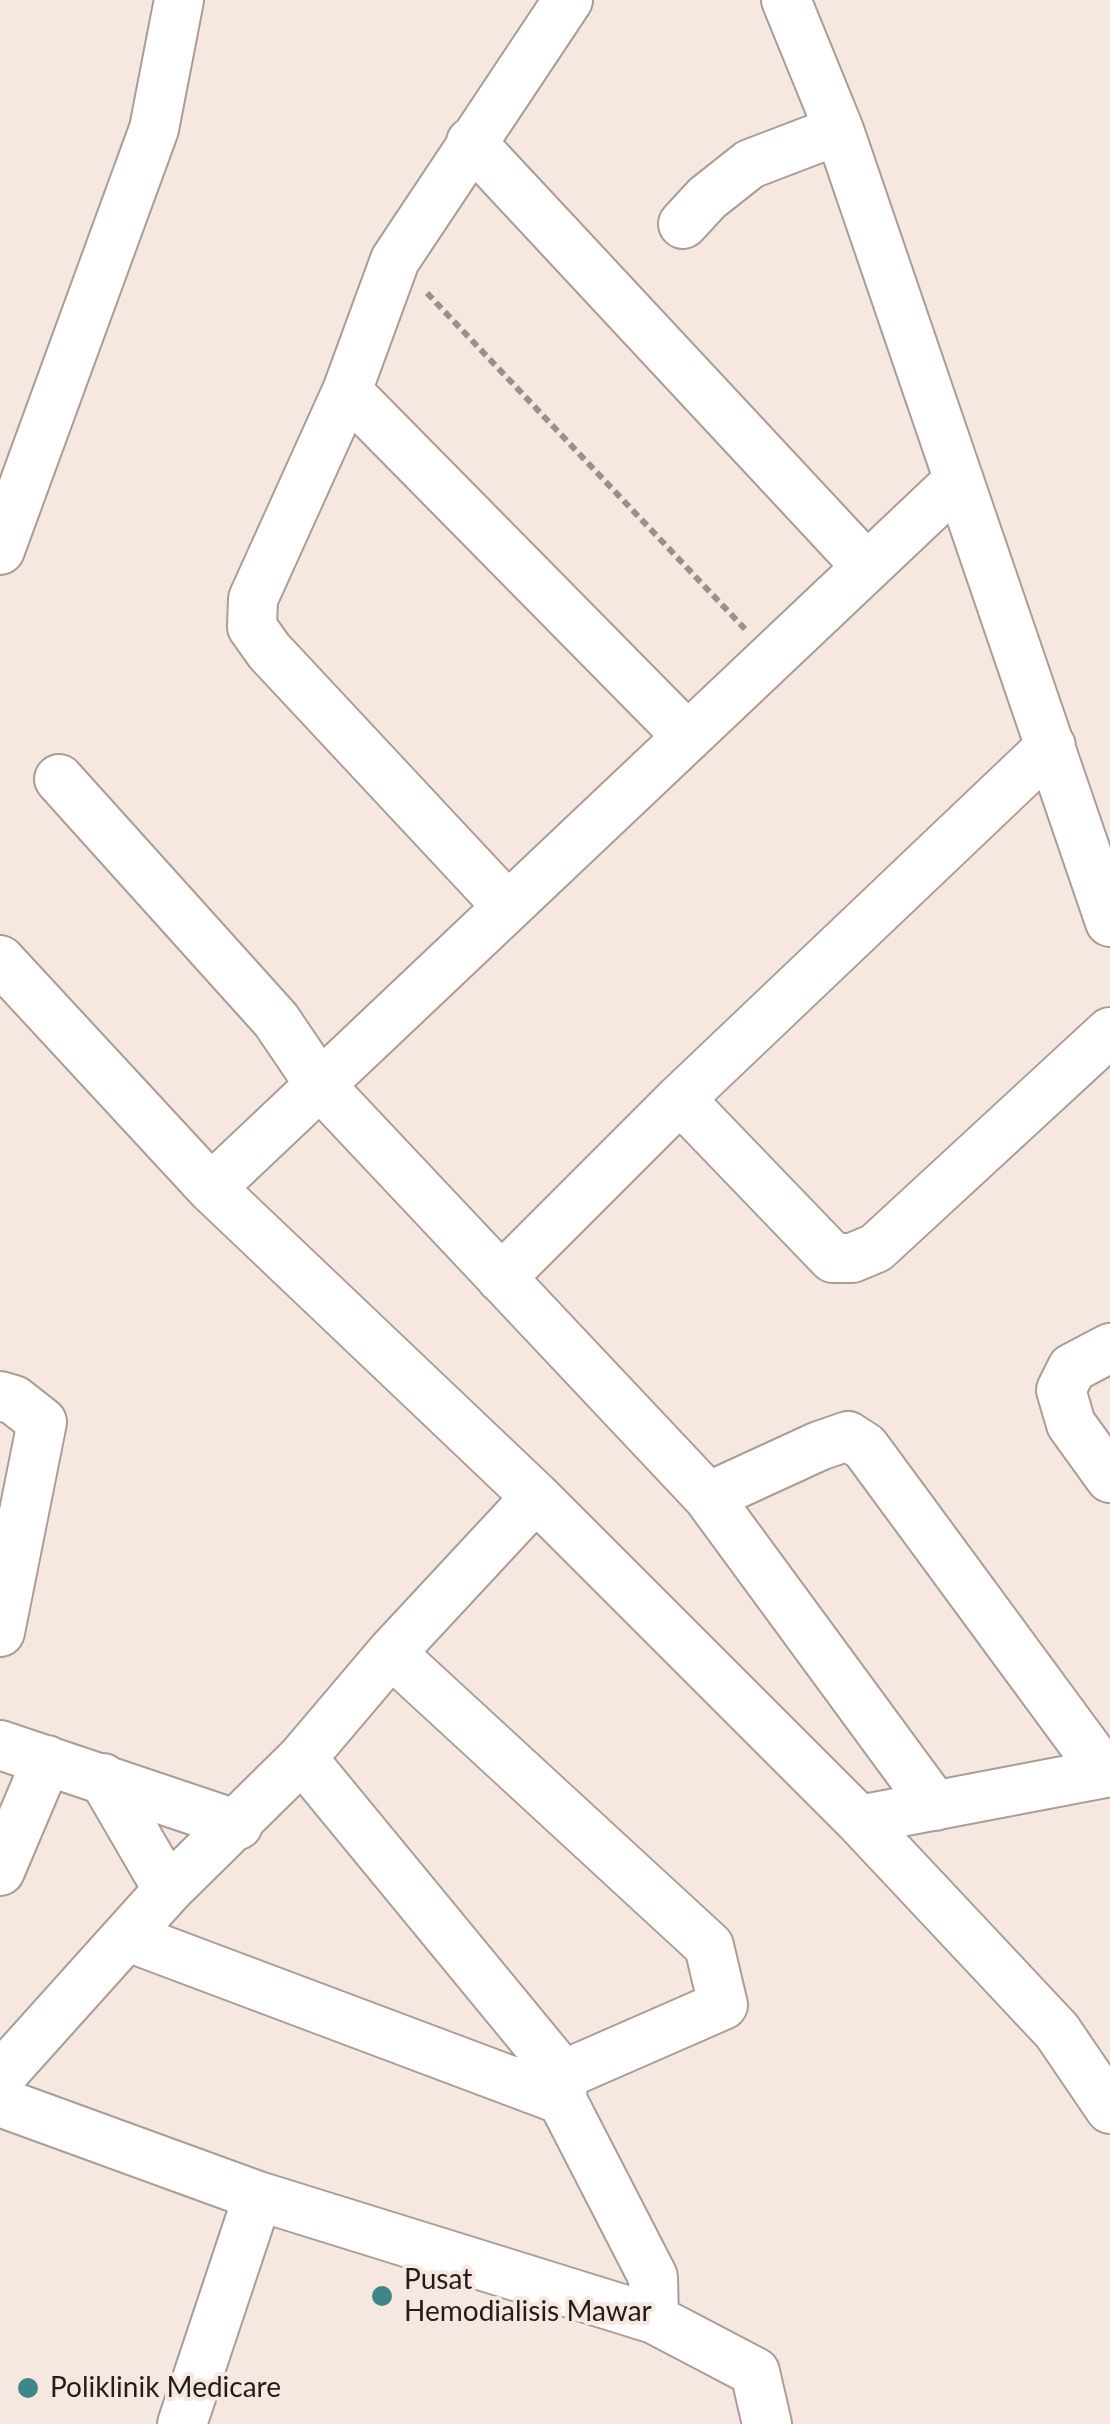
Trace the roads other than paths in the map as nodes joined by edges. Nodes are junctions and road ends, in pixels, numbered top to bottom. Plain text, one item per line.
1 (179, 0) edge
2 (568, 0) edge
3 (786, 0) edge
4 (839, 130) junction
5 (471, 142) junction
6 (683, 224) dead end
7 (347, 392) junction
8 (959, 480) junction
9 (0, 550) edge
10 (867, 567) junction
11 (688, 737) junction
12 (1051, 746) junction
13 (59, 778) dead end
14 (508, 907) junction
15 (1110, 922) edge
16 (0, 960) edge
17 (1110, 1032) edge
18 (320, 1085) junction
19 (680, 1099) junction
20 (212, 1188) junction
21 (501, 1278) junction
22 (1110, 1348) edge
23 (0, 1396) edge
24 (1110, 1478) edge
25 (536, 1497) junction
26 (708, 1497) junction
27 (0, 1632) edge
28 (390, 1652) junction
29 (0, 1745) edge
30 (302, 1758) junction
31 (47, 1760) junction
32 (1108, 1773) edge
33 (103, 1778) junction
34 (935, 1806) junction
35 (859, 1820) junction
36 (238, 1825) junction
37 (0, 1871) edge
38 (168, 1890) junction
39 (128, 1937) junction
40 (0, 2077) edge
41 (562, 2088) junction
42 (0, 2102) edge
43 (1110, 2108) edge
44 (258, 2196) junction
45 (654, 2318) junction
46 (182, 2424) edge
47 (767, 2424) edge

1 - 9 street
2 - 5 street
3 - 4 street
4 - 6 street
4 - 8 street
5 - 7 street
5 - 10 street
7 - 11 street
7 - 14 street
8 - 10 street
8 - 12 street
10 - 11 street
11 - 14 street
12 - 15 street
12 - 19 street
13 - 18 street
14 - 18 street
16 - 20 street
17 - 19 street
18 - 20 street
18 - 21 street
19 - 21 street
20 - 25 street
21 - 26 street
22 - 24 street
23 - 27 street
25 - 28 street
25 - 35 street
26 - 32 street
26 - 34 street
28 - 30 street
28 - 41 street
29 - 31 street
30 - 36 street
30 - 41 street
31 - 33 street
31 - 37 street
32 - 34 street
33 - 36 street
33 - 38 street
34 - 35 street
35 - 43 street
36 - 38 street
38 - 39 street
39 - 40 street
39 - 41 street
41 - 45 street
42 - 44 street
44 - 45 street
44 - 46 street
45 - 47 street

